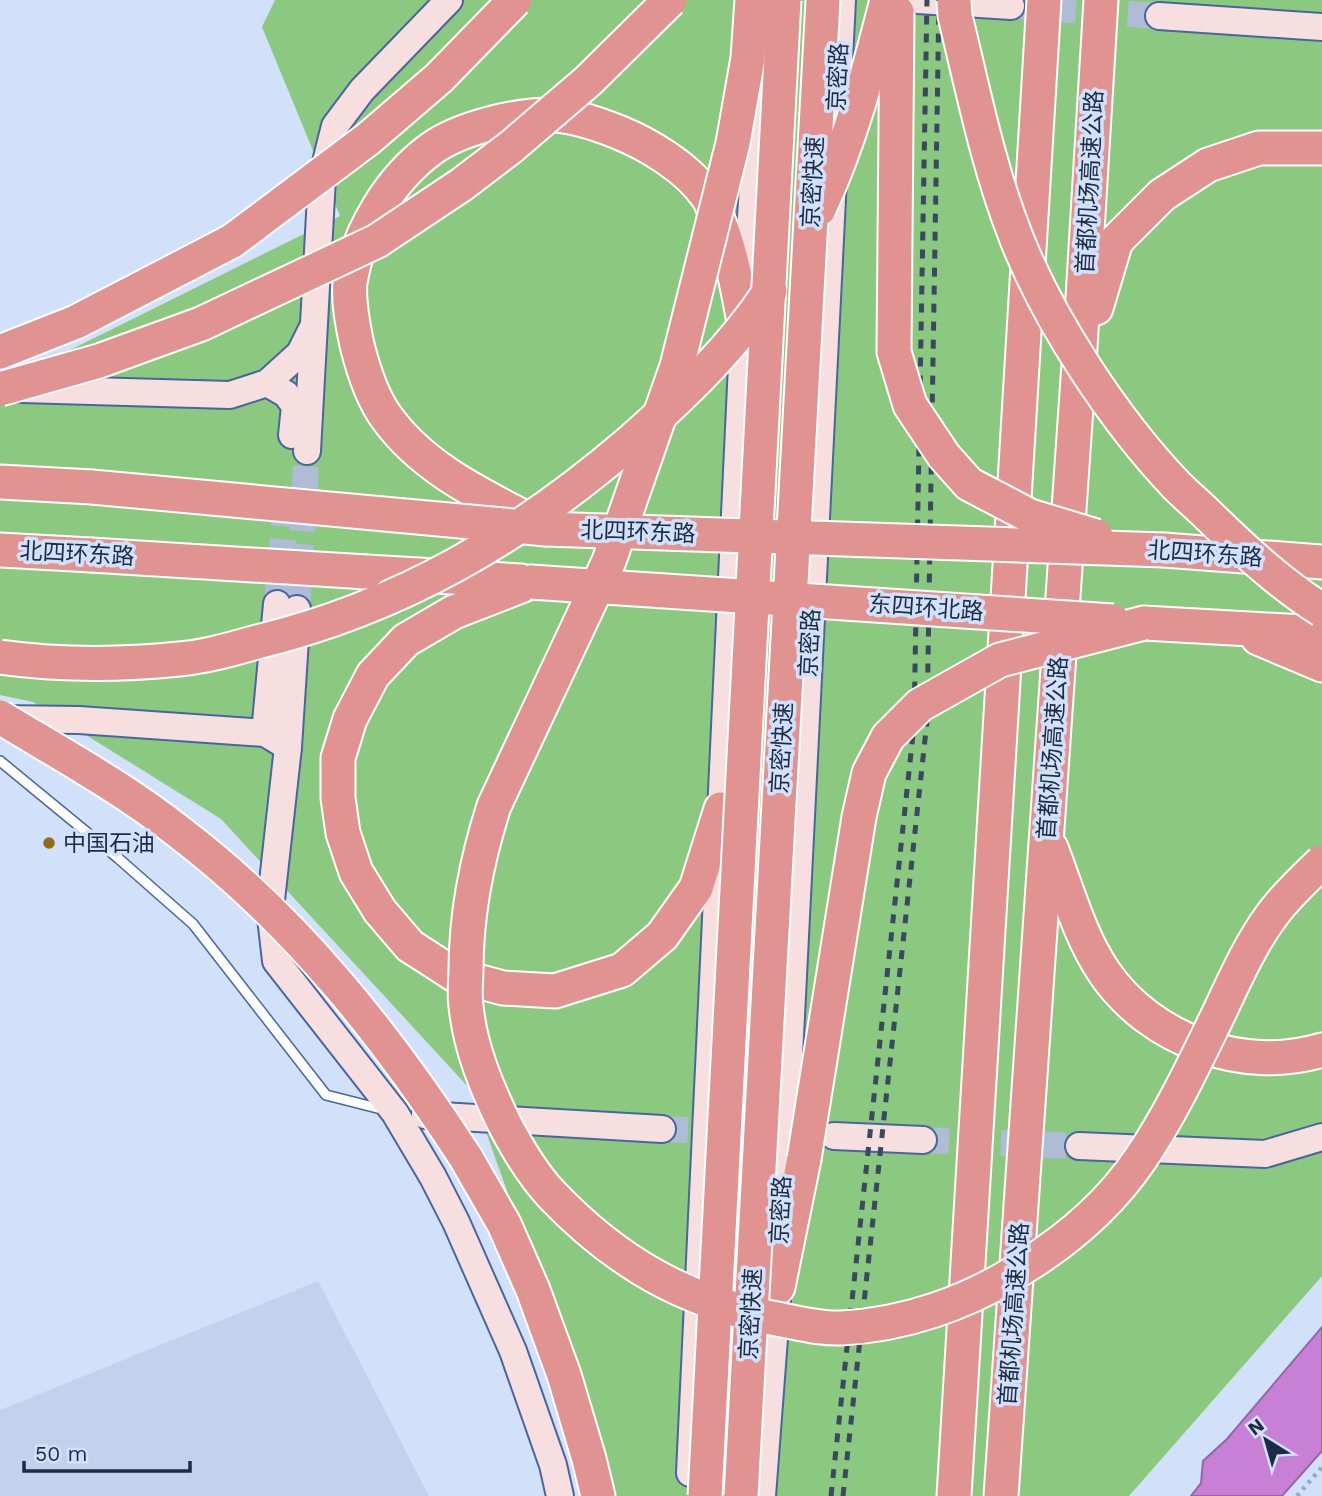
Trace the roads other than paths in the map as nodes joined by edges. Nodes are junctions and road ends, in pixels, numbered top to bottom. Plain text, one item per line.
1 (449, 0) edge
2 (515, 0) edge
3 (670, 0) edge
4 (752, 0) edge
5 (766, 0) edge
6 (784, 0) edge
7 (823, 0) edge
8 (842, 0) edge
9 (887, 0) edge
10 (897, 0) edge
11 (918, 0) edge
12 (954, 0) edge
13 (1044, 0) edge
14 (1101, 0) edge
15 (1011, 6) dead end
16 (1159, 16) tunnel mouth
17 (1322, 27) edge
18 (1322, 148) edge
19 (315, 321) junction
20 (744, 322) junction
21 (0, 352) edge
22 (1079, 364) junction
23 (267, 383) junction
24 (0, 389) edge
25 (0, 482) edge
26 (546, 529) junction
27 (1322, 545) edge
28 (0, 550) edge
29 (1164, 550) junction
30 (1278, 559) junction
31 (1322, 562) edge
32 (531, 582) junction
33 (1322, 610) edge
34 (1144, 623) junction
35 (1233, 627) junction
36 (1322, 633) edge
37 (0, 657) edge
38 (1322, 665) edge
39 (0, 718) edge
40 (265, 733) junction
41 (288, 747) junction
42 (0, 761) edge
43 (721, 809) junction
44 (1047, 837) junction
45 (1322, 862) edge
46 (1322, 1050) edge
47 (395, 1113) junction
48 (662, 1129) tunnel mouth
49 (834, 1136) dead end
50 (1322, 1137) edge
51 (923, 1140) tunnel mouth
52 (1079, 1146) tunnel mouth
53 (778, 1287) junction
54 (560, 1496) edge
55 (598, 1496) edge
56 (689, 1496) edge
57 (705, 1496) edge
58 (741, 1496) edge
59 (762, 1496) edge
60 (954, 1496) edge
61 (1001, 1496) edge

1 - 19 street
2 - 21 highway, bridge
3 - 24 highway, bridge
4 - 45 highway, bridge
5 - 20 street
6 - 57 highway, 京密快速, bridge
7 - 58 highway, 京密快速, bridge
8 - 53 street, 京密路
9 - 37 highway, bridge
10 - 29 highway, bridge
11 - 15 street
12 - 33 highway, bridge
13 - 60 highway
14 - 22 highway, 首都机场高速公路
16 - 17 street
18 - 22 highway
19 - 23 street
19 - 23 street
20 - 26 highway, bridge
20 - 43 street
22 - 44 highway, 首都机场高速公路
23 - 24 street
25 - 26 highway, 北四环东路, bridge
26 - 29 highway, 北四环东路, bridge
27 - 30 highway
28 - 32 highway, 北四环东路, bridge
29 - 30 highway, 北四环东路, bridge
30 - 31 highway
32 - 34 highway, 东四环北路, bridge
32 - 43 highway
34 - 35 highway, 东四环北路
34 - 53 highway, bridge
35 - 36 highway, 东四环北路
35 - 38 highway
39 - 40 street
39 - 55 highway, bridge
40 - 41 street
40 - 41 street
41 - 47 street
42 - 47 lane
43 - 56 street
44 - 46 highway
44 - 61 highway, 首都机场高速公路
47 - 48 street
47 - 54 street
49 - 51 street
50 - 52 street
53 - 59 street, 京密路

